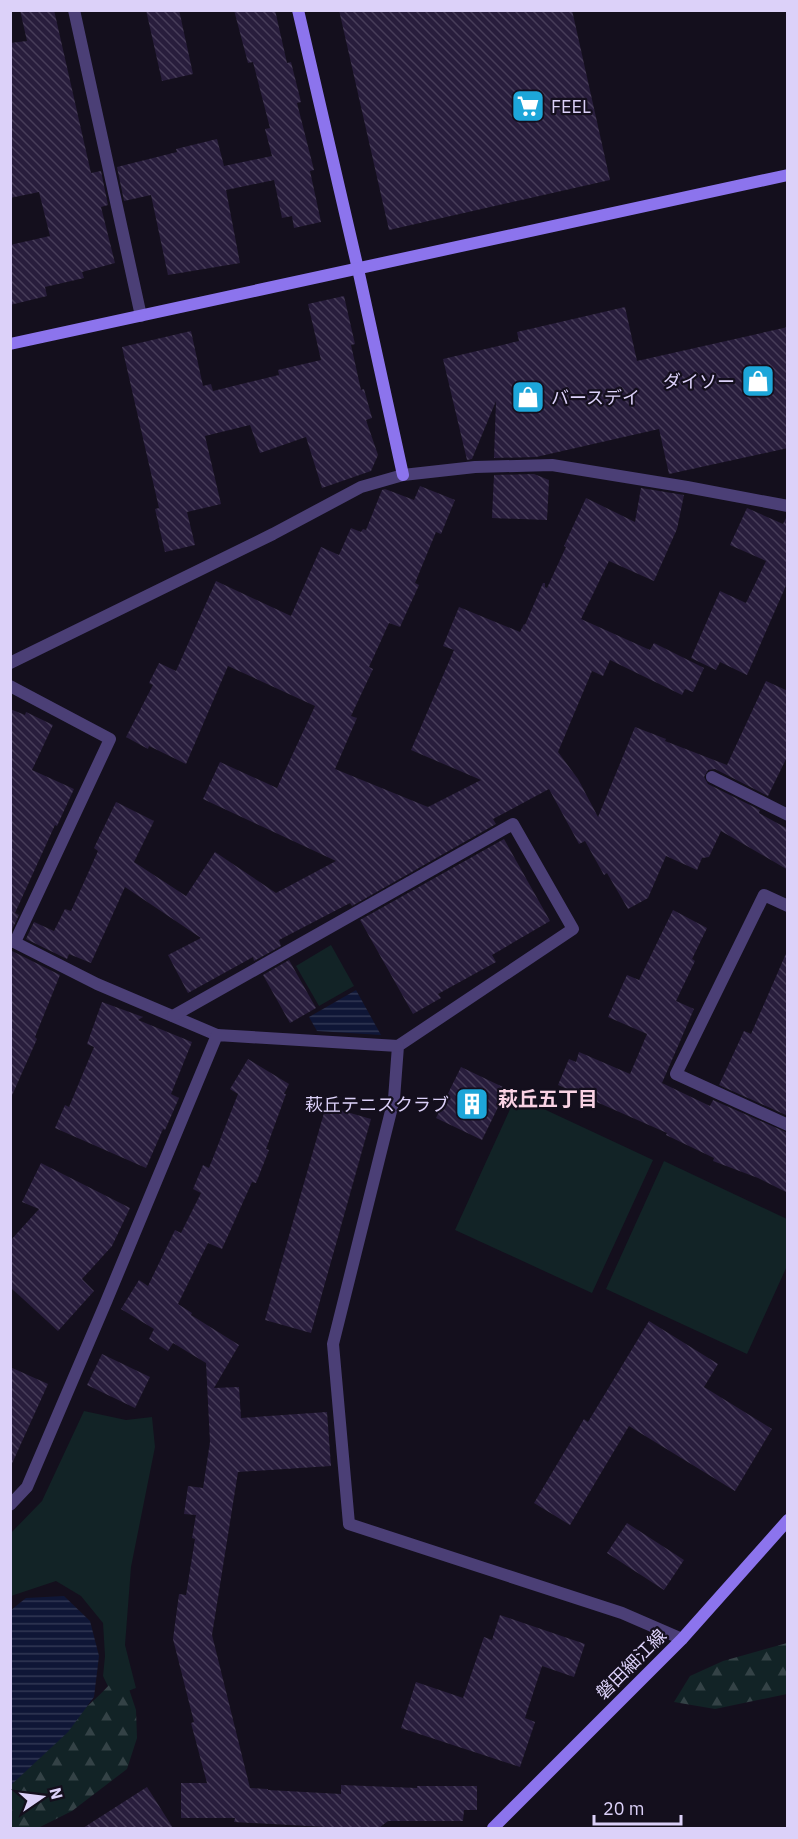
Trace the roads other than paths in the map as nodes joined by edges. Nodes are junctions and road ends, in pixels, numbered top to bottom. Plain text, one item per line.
1 (74, 10) edge
2 (298, 10) edge
3 (788, 175) edge
4 (358, 269) junction
5 (141, 316) junction
6 (10, 344) edge
7 (403, 475) junction
8 (788, 506) edge
9 (10, 663) edge
10 (10, 686) edge
11 (712, 777) dead end
12 (788, 815) edge
13 (788, 906) edge
14 (13, 941) edge
15 (173, 1016) junction
16 (217, 1035) junction
17 (399, 1047) junction
18 (788, 1125) edge
19 (10, 1505) edge
20 (788, 1520) edge
21 (682, 1639) junction
22 (493, 1828) edge

1 - 5 street
2 - 4 street
3 - 4 street
4 - 5 street
4 - 7 street
5 - 6 street
7 - 8 street
7 - 9 street
10 - 14 street
11 - 12 street
13 - 18 street
14 - 15 street
15 - 16 street
15 - 17 street
16 - 17 street
16 - 19 street
17 - 21 street
20 - 21 street, 磐田細江線
21 - 22 street, 磐田細江線

